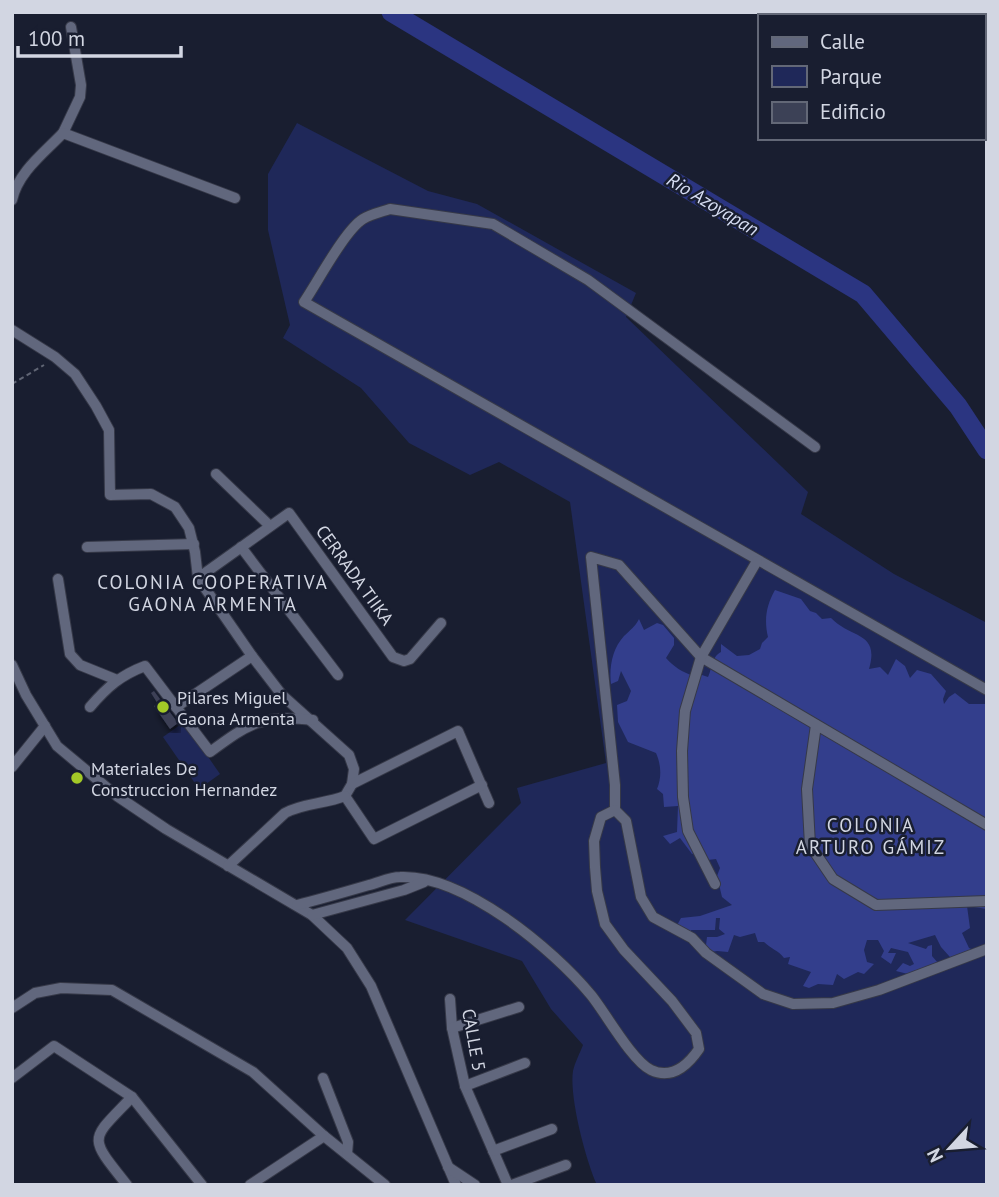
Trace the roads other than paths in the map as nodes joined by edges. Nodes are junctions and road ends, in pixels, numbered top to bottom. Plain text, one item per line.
1 (71, 27) dead end
2 (63, 133) junction
3 (234, 198) dead end
4 (12, 200) edge
5 (12, 330) edge
6 (815, 447) dead end
7 (216, 474) dead end
8 (270, 526) junction
9 (194, 544) junction
10 (87, 547) dead end
11 (241, 547) junction
12 (757, 561) junction
13 (198, 578) junction
14 (58, 579) dead end
15 (442, 623) dead end
16 (252, 656) junction
17 (701, 657) junction
18 (12, 665) edge
19 (338, 675) dead end
20 (117, 680) junction
21 (987, 690) edge
22 (90, 707) dead end
23 (176, 707) junction
24 (313, 720) junction
25 (816, 725) junction
26 (45, 726) junction
27 (12, 767) edge
28 (352, 784) junction
29 (482, 785) junction
30 (345, 796) junction
31 (489, 803) dead end
32 (615, 810) junction
33 (987, 825) edge
34 (228, 866) junction
35 (426, 881) junction
36 (715, 884) dead end
37 (987, 901) edge
38 (297, 905) junction
39 (312, 915) junction
40 (987, 949) edge
41 (450, 999) dead end
42 (519, 1007) dead end
43 (12, 1008) edge
44 (452, 1028) junction
45 (525, 1063) dead end
46 (323, 1077) dead end
47 (12, 1078) edge
48 (465, 1086) junction
49 (132, 1097) junction
50 (552, 1129) dead end
51 (324, 1136) junction
52 (493, 1151) junction
53 (347, 1154) junction
54 (566, 1166) dead end
55 (448, 1167) junction
56 (127, 1185) edge
57 (202, 1185) edge
58 (250, 1185) edge
59 (385, 1185) edge
60 (456, 1185) edge
61 (475, 1185) edge
62 (510, 1185) edge

1 - 2 street
2 - 3 street
2 - 4 street
5 - 9 street
6 - 12 street
7 - 8 street
8 - 11 street
8 - 15 street, CERRADA TIIKA
9 - 10 street
9 - 13 street
11 - 13 street
11 - 19 street
12 - 17 street
12 - 21 street
13 - 16 street
14 - 20 street
16 - 23 street
16 - 24 street
17 - 25 street
17 - 32 street
17 - 36 street
18 - 26 street
20 - 22 street
20 - 23 street
23 - 24 street
24 - 28 street
25 - 33 street
25 - 37 street
26 - 27 street
26 - 34 street
28 - 29 street
28 - 30 street
29 - 30 street
29 - 31 street
30 - 34 street
32 - 35 street
32 - 40 street
34 - 38 street
35 - 38 street
35 - 39 street
38 - 39 street
39 - 55 street
41 - 44 street, CALLE 5
42 - 44 street
43 - 51 street
44 - 48 street, CALLE 5
45 - 48 street
46 - 53 street
47 - 49 street
48 - 52 street, CALLE 5
49 - 56 street
49 - 57 street
50 - 52 street
51 - 53 street
51 - 58 street
52 - 62 street, CALLE 5
53 - 59 street
54 - 62 street
55 - 60 street
55 - 61 street

